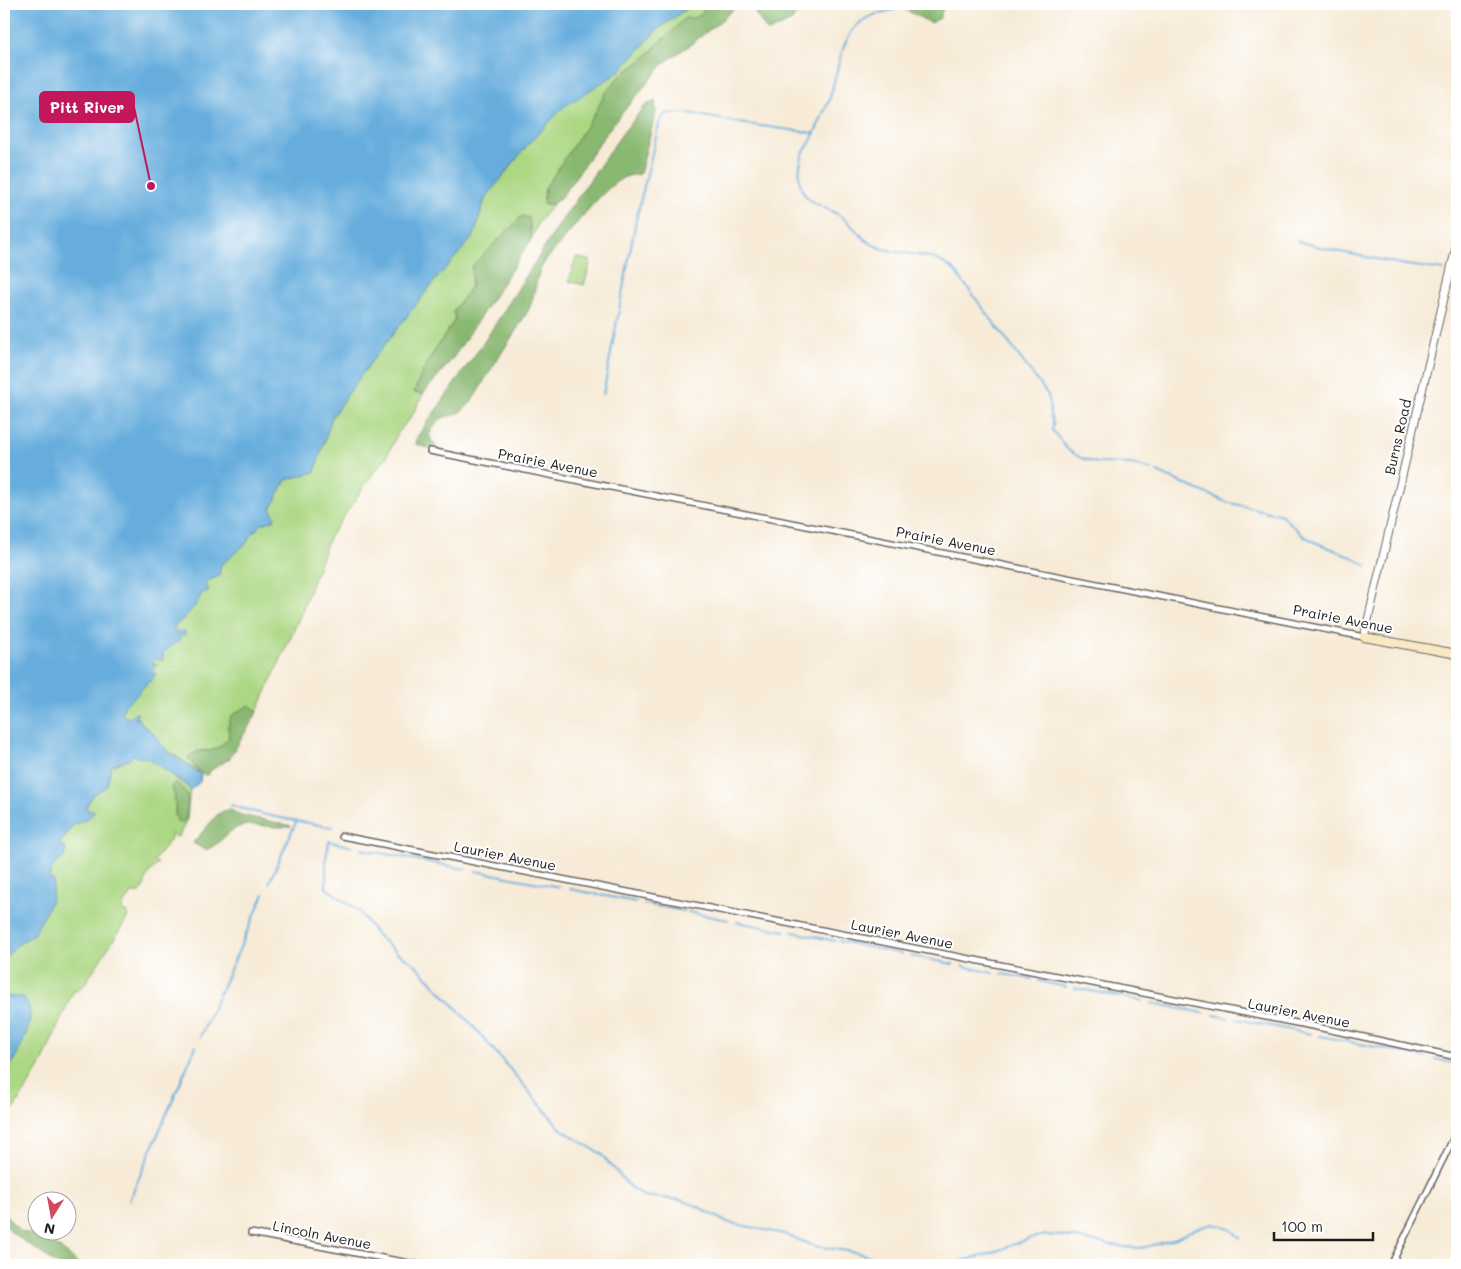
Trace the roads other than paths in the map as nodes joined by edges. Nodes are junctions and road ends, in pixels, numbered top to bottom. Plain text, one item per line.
1 (1457, 243) edge
2 (430, 451) dead end
3 (1364, 636) junction
4 (1457, 654) edge
5 (342, 836) dead end
6 (1457, 1057) edge
7 (1457, 1131) edge
8 (251, 1233) dead end
9 (419, 1265) edge
10 (1391, 1265) edge

1 - 3 street, Burns Road
2 - 3 street, Prairie Avenue
3 - 4 main road, Prairie Avenue
5 - 6 street, Laurier Avenue
7 - 10 street
8 - 9 street, Lincoln Avenue

